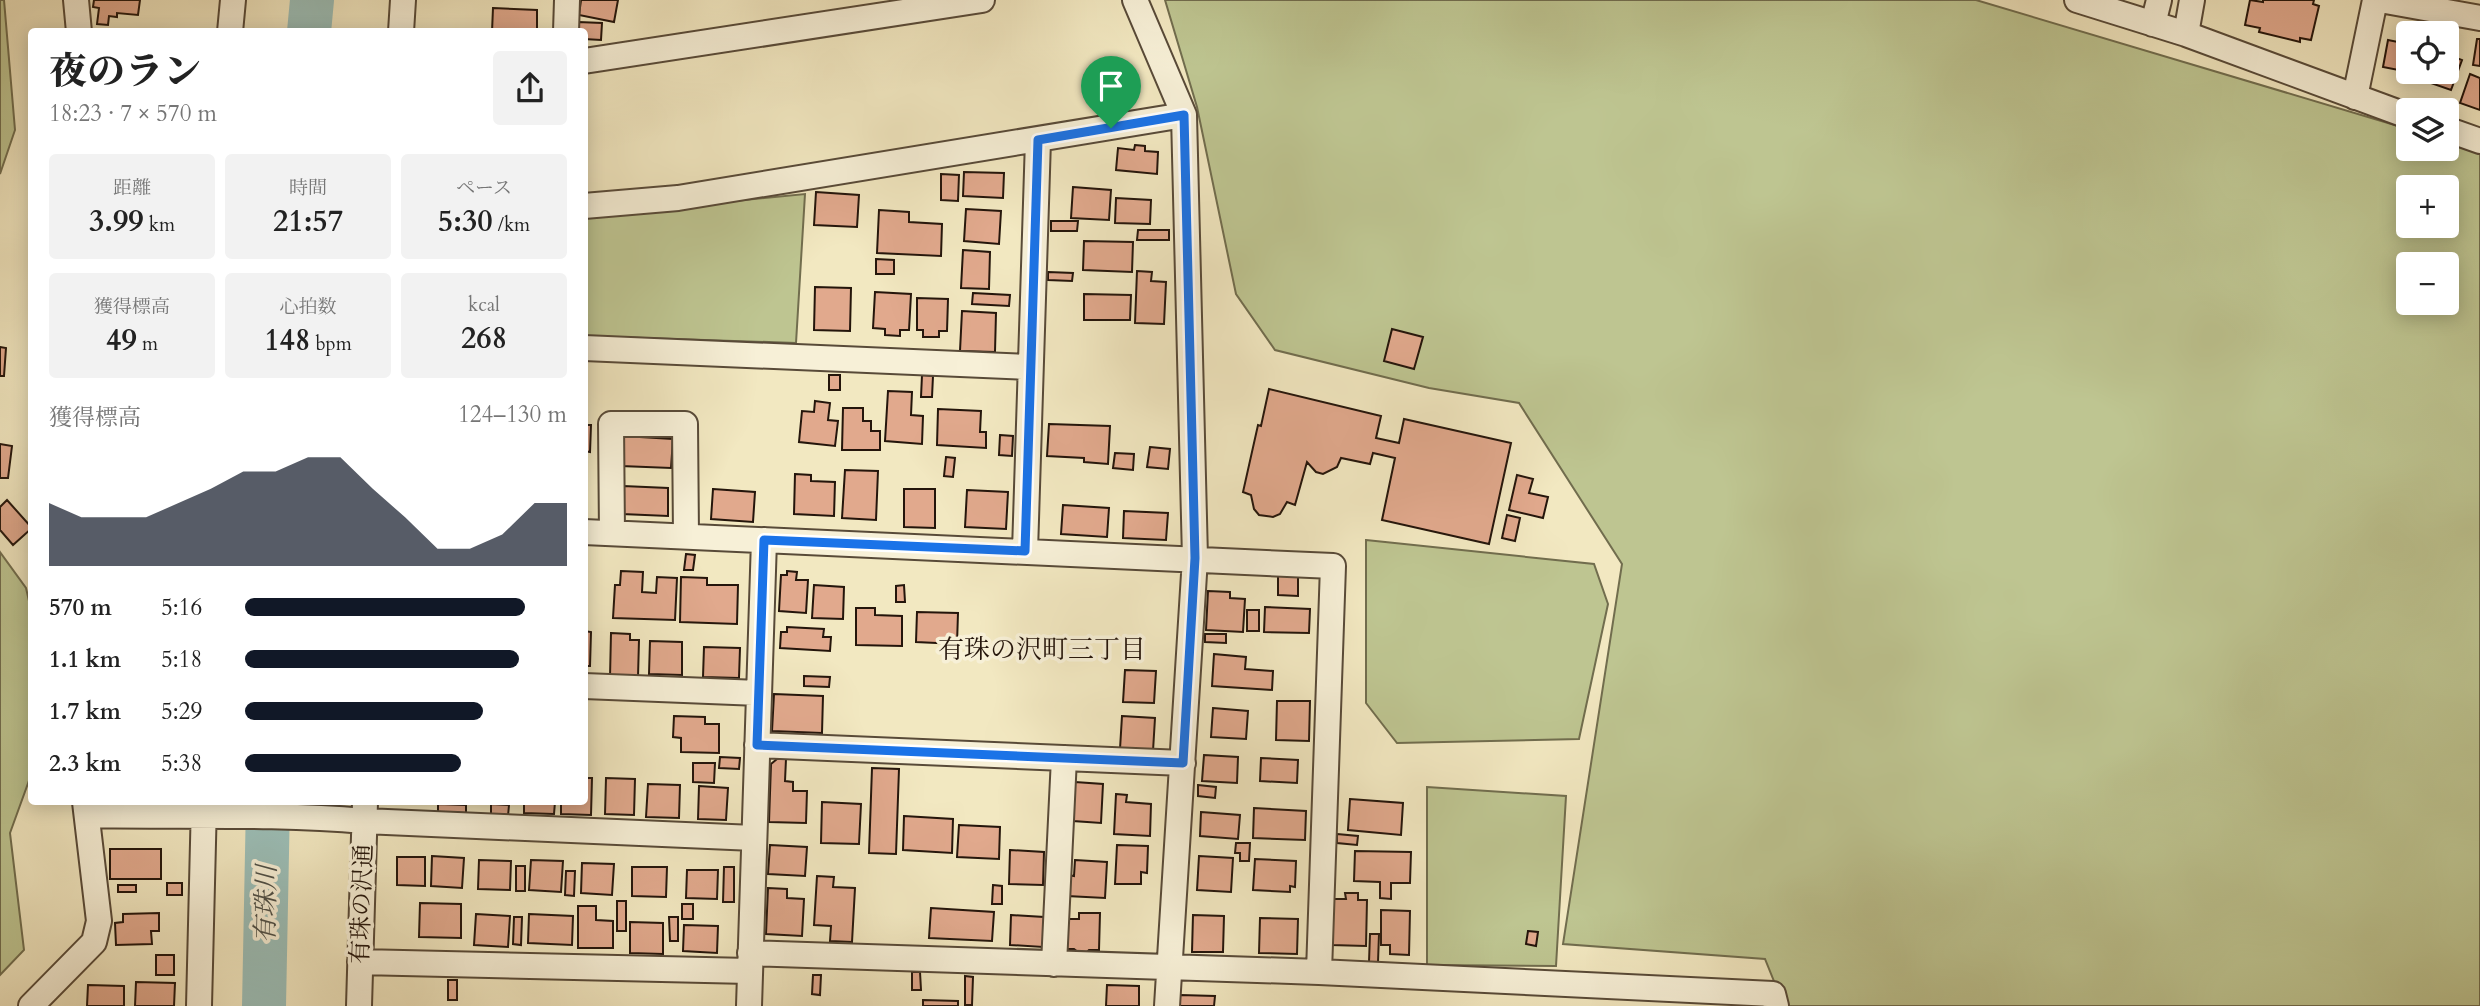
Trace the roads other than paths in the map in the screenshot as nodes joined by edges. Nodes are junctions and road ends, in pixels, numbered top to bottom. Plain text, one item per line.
1 (76, 0) edge
2 (233, 0) edge
3 (402, 0) edge
4 (567, 0) edge
5 (982, 0) edge
6 (1135, 0) edge
7 (2077, 0) edge
8 (2192, 0) edge
9 (2377, 0) edge
10 (2156, 12) edge
11 (2480, 18) edge
12 (79, 28) edge
13 (230, 28) edge
14 (401, 28) edge
15 (566, 28) edge
16 (2186, 34) junction
17 (588, 60) edge
18 (2355, 97) junction
19 (2396, 112) edge
20 (1184, 115) junction
21 (2459, 134) edge
22 (1038, 140) junction
23 (2480, 141) edge
24 (588, 205) edge
25 (588, 348) edge
26 (1030, 367) junction
27 (588, 532) edge
28 (612, 533) junction
29 (686, 536) junction
30 (764, 540) junction
31 (1025, 551) junction
32 (1195, 558) junction
33 (588, 686) edge
34 (759, 693) junction
35 (757, 745) junction
36 (1064, 758) junction
37 (1183, 763) junction
38 (86, 808) edge
39 (203, 809) edge
40 (365, 811) edge
41 (754, 838) junction
42 (360, 962) junction
43 (750, 962) junction
44 (1054, 964) junction
45 (1170, 969) junction
46 (1319, 972) junction
47 (38, 1003) edge
48 (199, 1006) edge
49 (359, 1006) edge
50 (748, 1006) edge
51 (1167, 1006) edge
52 (1776, 1006) edge

1 - 12 street
2 - 13 street
3 - 14 street
4 - 15 street
5 - 17 street
6 - 20 street
7 - 10 street
8 - 16 street
9 - 11 street
9 - 18 street
10 - 16 street
16 - 18 street
18 - 19 street
20 - 22 street
20 - 32 street
21 - 23 street
22 - 24 street
22 - 26 street
25 - 26 street
26 - 31 street
27 - 28 street
28 - 29 street
28 - 29 street
29 - 30 street
30 - 31 street
30 - 34 street
31 - 32 street
32 - 37 street
32 - 46 street
33 - 34 street
34 - 35 street
35 - 36 street
35 - 41 street
36 - 37 street
36 - 44 street
37 - 45 street
38 - 39 street
38 - 47 street
39 - 40 street
39 - 48 street
40 - 41 street
40 - 42 street, 有珠の沢通
41 - 43 street
42 - 43 street
42 - 49 street, 有珠の沢通
43 - 44 street
43 - 50 street
44 - 45 street
45 - 46 street
45 - 51 street
46 - 52 street

